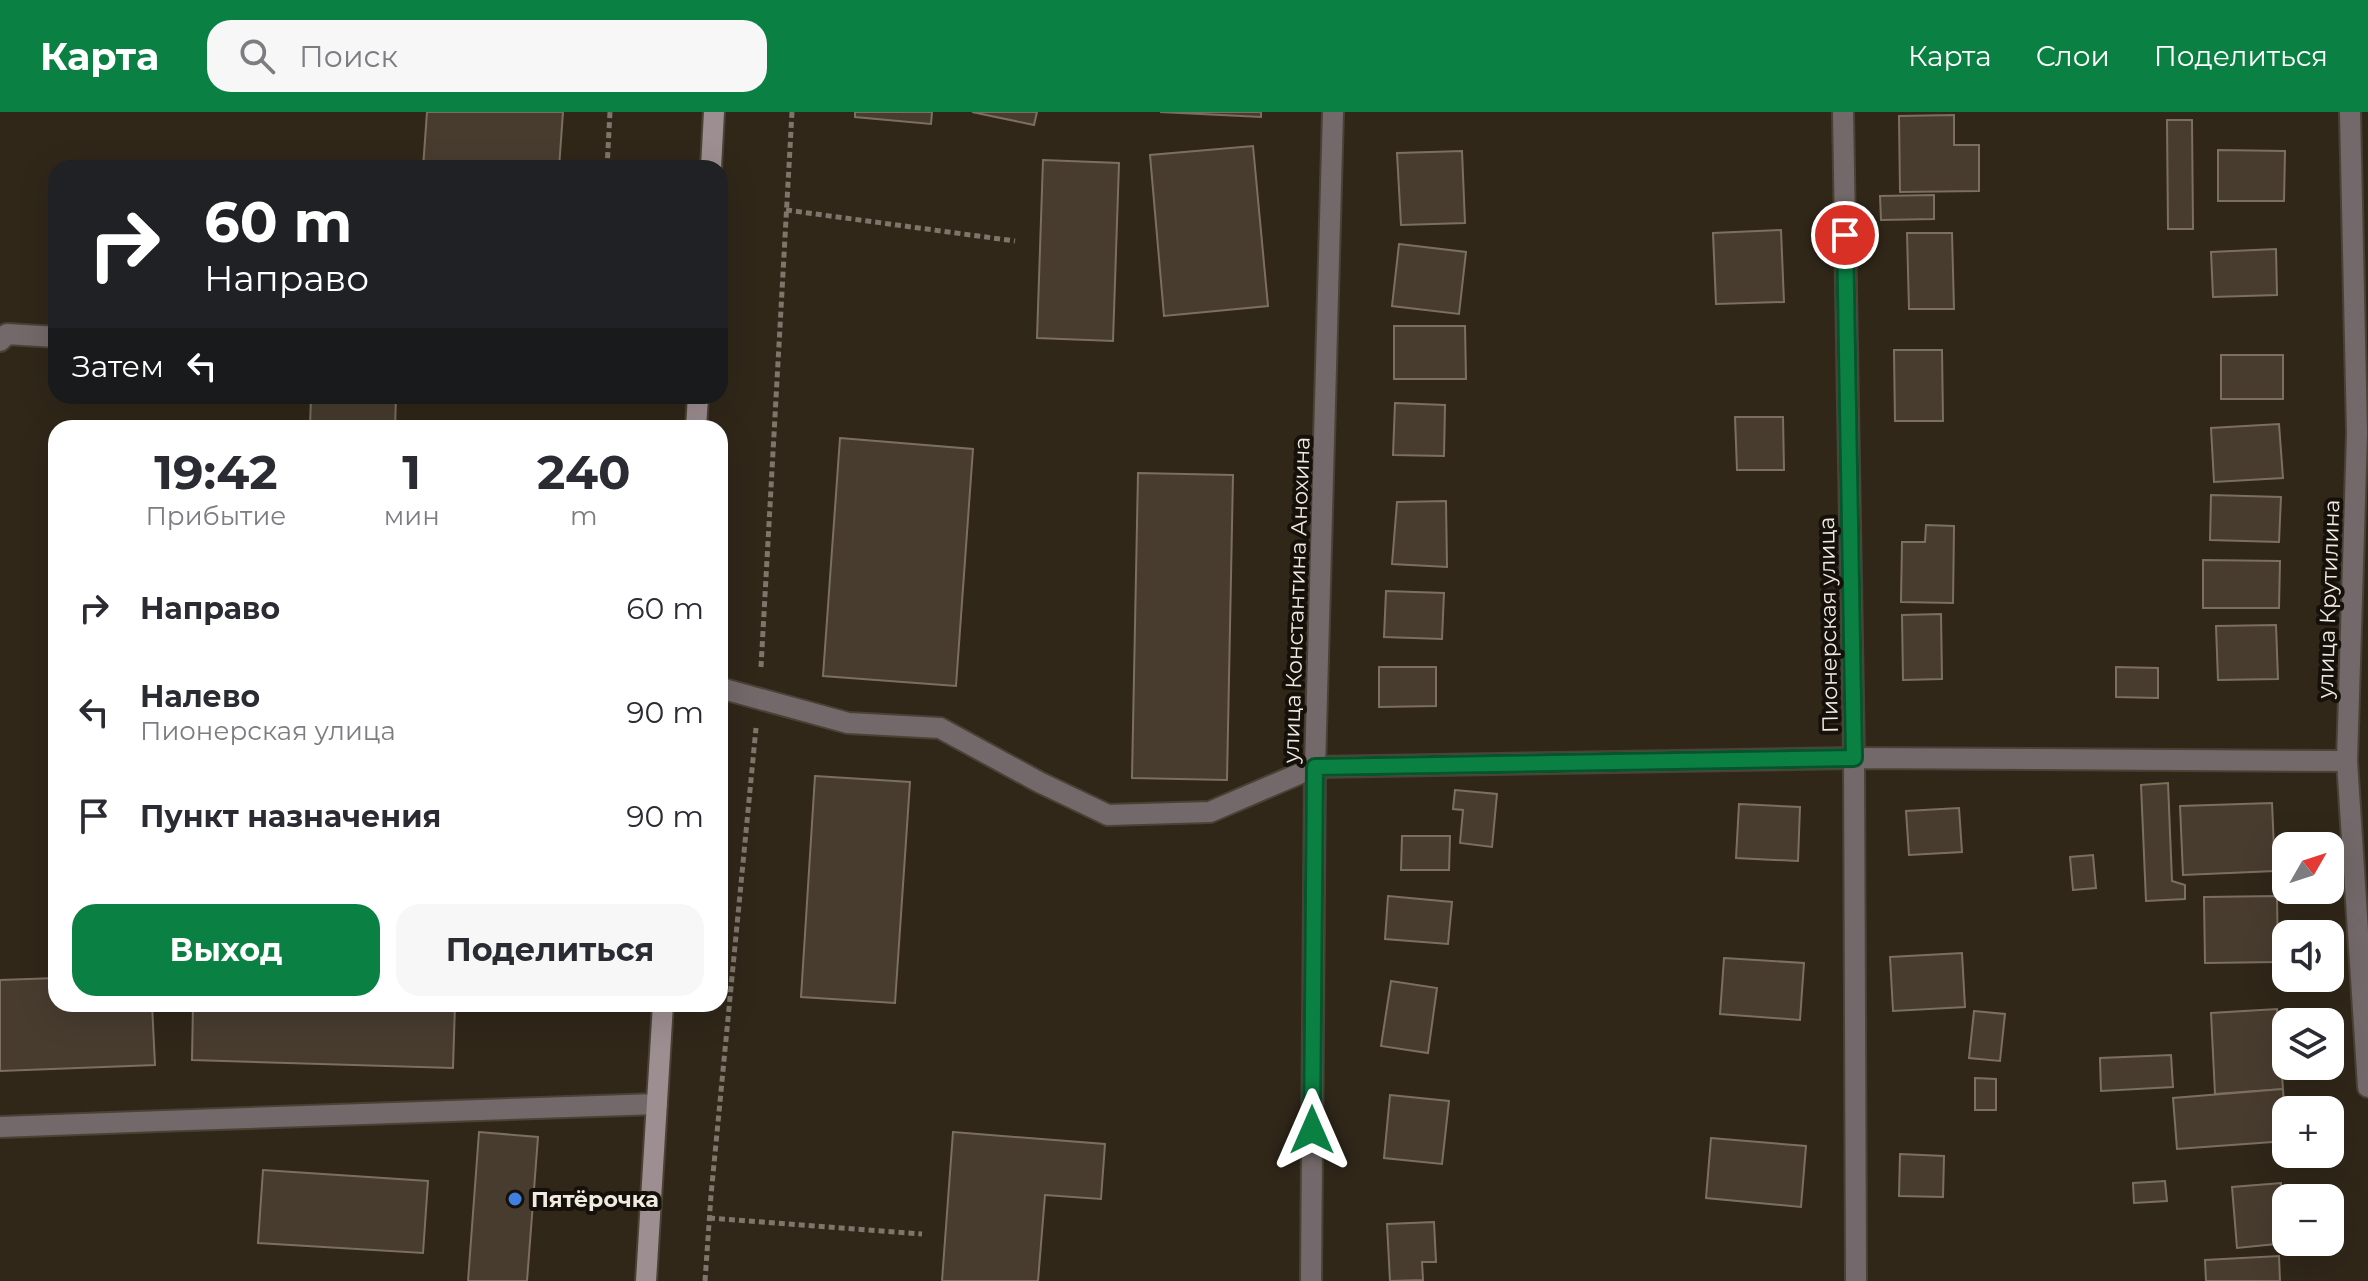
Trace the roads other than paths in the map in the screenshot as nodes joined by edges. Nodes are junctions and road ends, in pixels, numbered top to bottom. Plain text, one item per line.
1 (714, 112) edge
2 (1333, 112) edge
3 (1843, 112) edge
4 (2350, 112) edge
5 (711, 160) edge
6 (48, 337) edge
7 (0, 341) edge
8 (728, 690) edge
9 (1854, 758) junction
10 (2347, 761) junction
11 (1315, 767) junction
12 (663, 1012) edge
13 (2368, 1087) edge
14 (657, 1104) junction
15 (0, 1127) edge
16 (646, 1281) edge
17 (1311, 1281) edge
18 (1856, 1281) edge

1 - 5 main road
2 - 11 street, улица Константина Анохина
3 - 9 street, Пионерская улица
4 - 10 street, улица Крутилина
6 - 7 street
8 - 11 street
9 - 10 street
9 - 11 street
9 - 18 street, Пионерская улица
10 - 13 street, улица Крутилина
11 - 17 street, улица Константина Анохина
12 - 14 main road
14 - 15 street
14 - 16 main road

